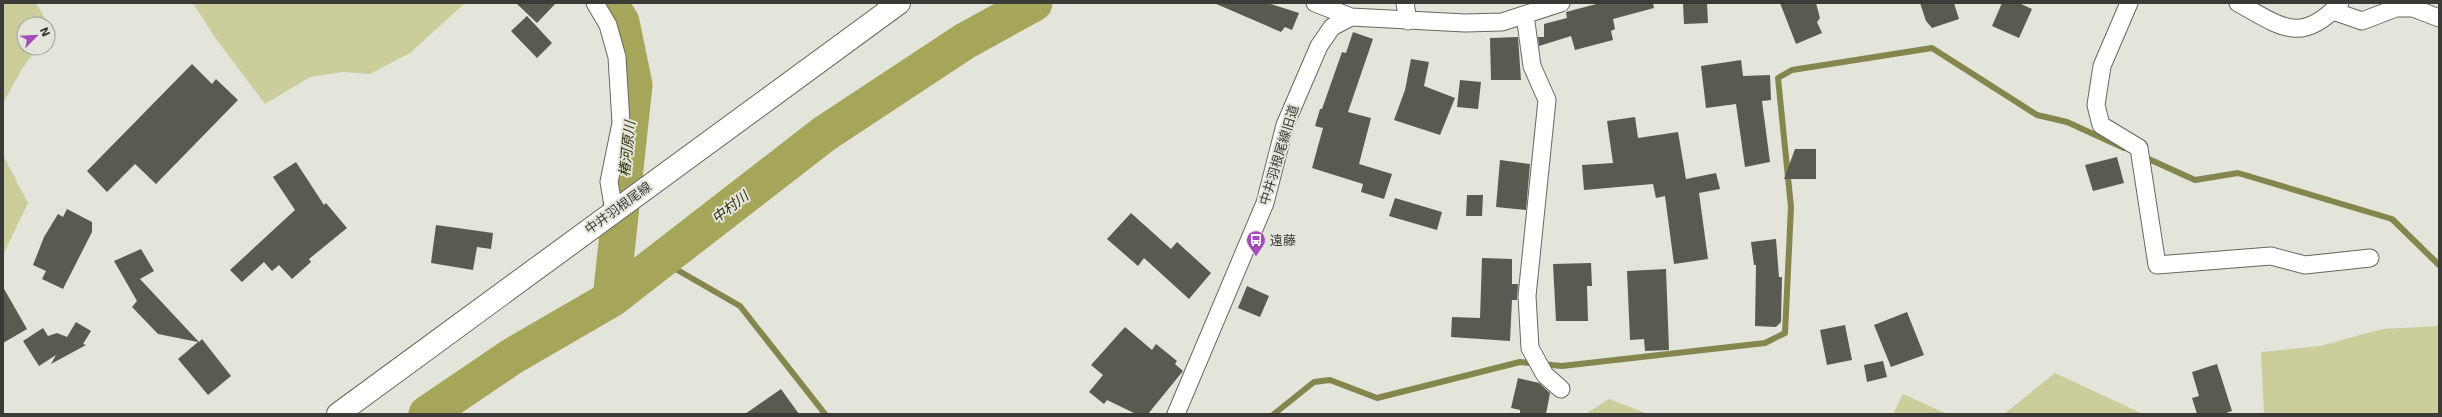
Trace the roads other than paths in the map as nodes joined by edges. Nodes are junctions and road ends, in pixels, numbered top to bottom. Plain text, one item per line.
1 (595, 3) edge
2 (899, 3) edge
3 (1315, 3) edge
4 (1405, 3) edge
5 (1561, 3) edge
6 (2129, 3) edge
7 (2238, 3) edge
8 (2336, 7) edge
9 (1525, 15) junction
10 (1351, 17) junction
11 (2439, 18) edge
12 (1408, 21) junction
13 (614, 211) junction
14 (2370, 258) dead end
15 (1561, 389) dead end
16 (338, 414) edge
17 (1176, 414) edge

1 - 13 street
2 - 13 main road, 中井羽根尾線
3 - 10 street
4 - 12 street
5 - 9 street
6 - 14 street
7 - 8 street
8 - 11 street
9 - 12 street
9 - 15 street
10 - 12 street
10 - 17 street, 中井羽根尾線旧道
13 - 16 main road, 中井羽根尾線

